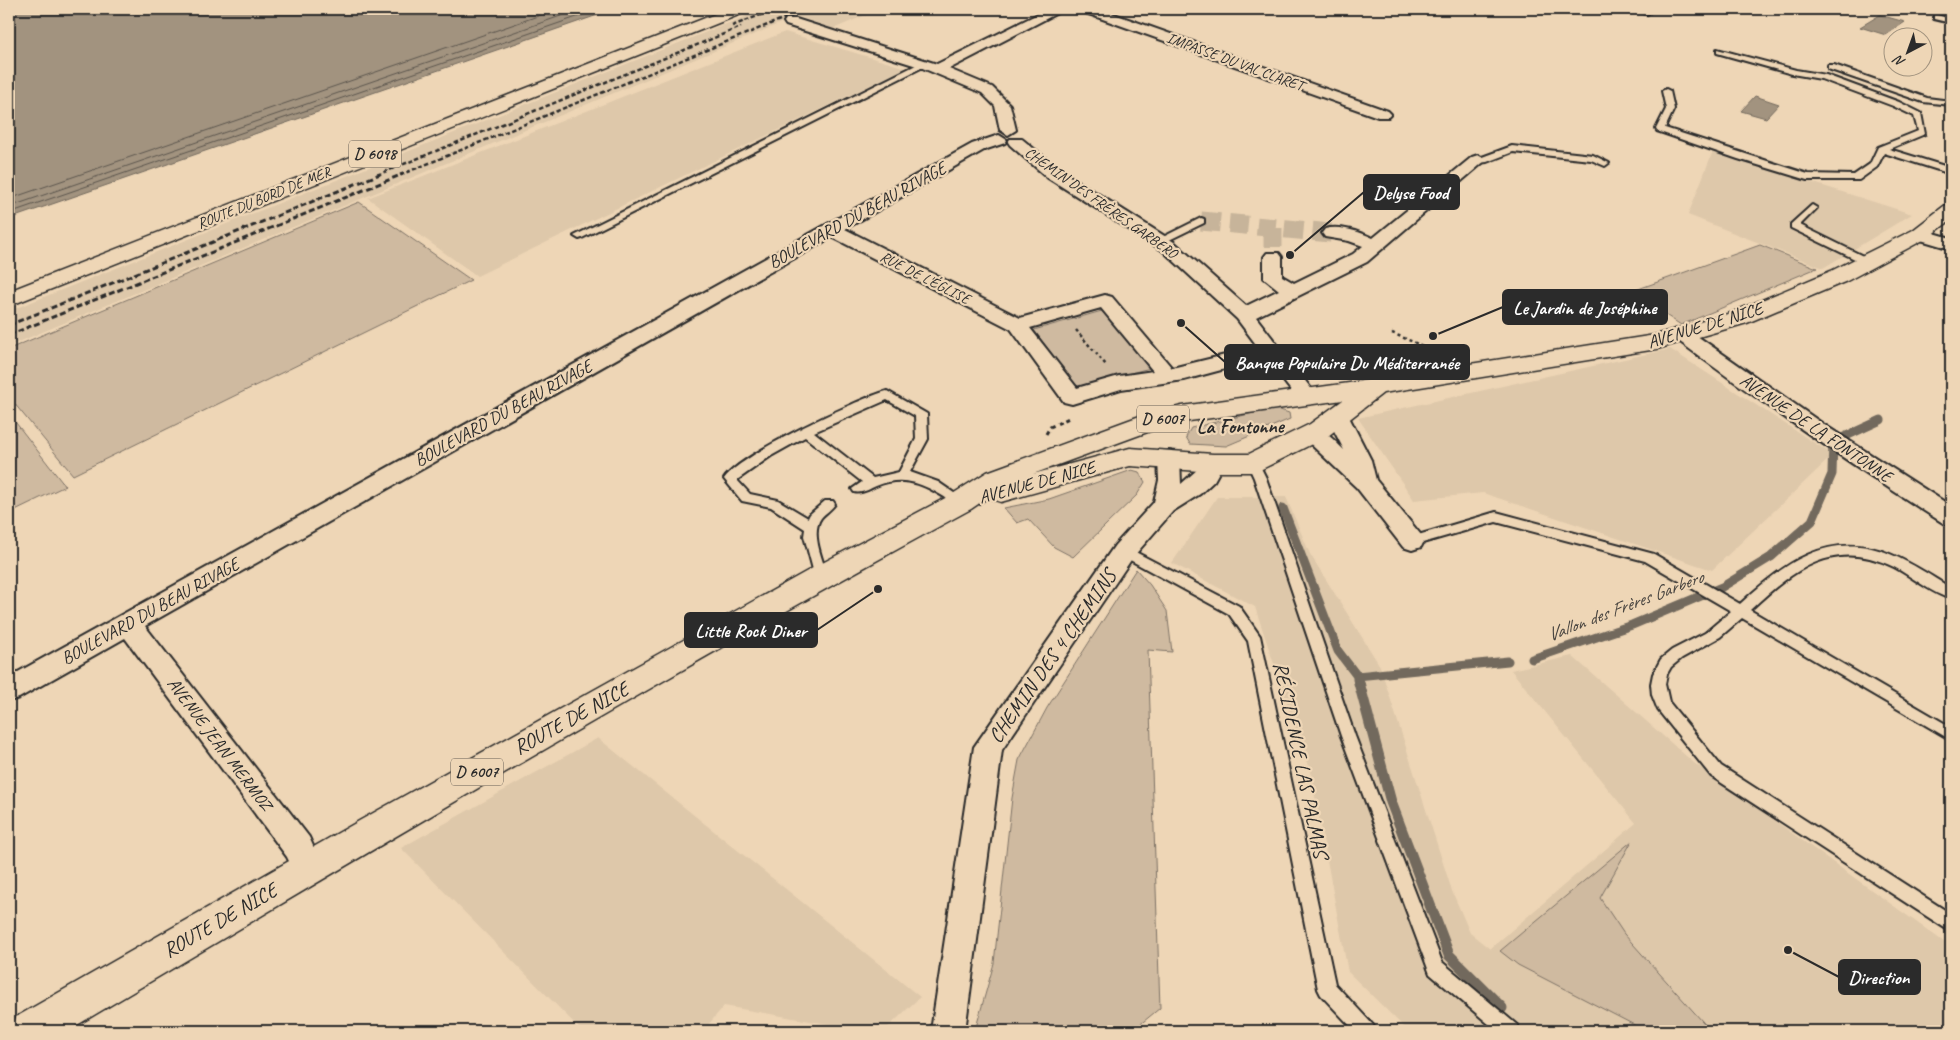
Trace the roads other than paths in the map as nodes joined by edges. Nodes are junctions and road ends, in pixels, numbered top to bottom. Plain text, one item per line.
1 (742, 9) edge
2 (1058, 9) edge
3 (1088, 9) edge
4 (1937, 16) dead end
5 (1951, 21) edge
6 (791, 22) dead end
7 (1720, 51) dead end
8 (931, 67) junction
9 (1831, 67) dead end
10 (1666, 91) dead end
11 (1951, 103) edge
12 (1383, 114) dead end
13 (1008, 137) junction
14 (1881, 149) junction
15 (1478, 160) joint
16 (1605, 163) dead end
17 (1951, 171) edge
18 (1812, 208) dead end
19 (1951, 210) edge
20 (1201, 221) tunnel mouth
21 (832, 230) junction
22 (1935, 230) edge
23 (1331, 233) tunnel mouth
24 (579, 236) dead end
25 (1160, 241) junction
26 (1951, 244) edge
27 (1375, 245) junction
28 (1273, 257) tunnel mouth
29 (1866, 261) junction
30 (1294, 291) junction
31 (9, 299) edge
32 (1244, 316) junction
33 (1018, 325) junction
34 (1683, 335) junction
35 (1271, 350) junction
36 (1167, 375) junction
37 (1378, 387) junction
38 (1306, 396) junction
39 (1220, 410) junction
40 (1338, 417) junction
41 (805, 432) junction
42 (1311, 434) junction
43 (1279, 450) junction
44 (1169, 459) junction
45 (1253, 462) junction
46 (1213, 463) junction
47 (904, 473) junction
48 (870, 482) junction
49 (1365, 482) junction
50 (858, 489) dead end
51 (961, 502) junction
52 (829, 504) dead end
53 (1165, 505) junction
54 (1951, 517) edge
55 (812, 527) junction
56 (1412, 541) joint
57 (1124, 551) junction
58 (821, 577) junction
59 (1951, 594) edge
60 (1740, 610) junction
61 (128, 623) junction
62 (9, 690) edge
63 (1951, 734) edge
64 (308, 868) junction
65 (1951, 924) edge
66 (30, 1031) edge
67 (948, 1031) edge
68 (1368, 1031) edge
69 (1510, 1031) edge

1 - 31 main road, ROUTE DU BORD DE MER / D 6098
2 - 8 street
3 - 12 street, IMPASSE DU VAL CLARET
4 - 5 lane
6 - 8 street
7 - 14 lane
8 - 13 street
8 - 24 lane
9 - 11 lane
10 - 14 lane
13 - 21 street, BOULEVARD DU BEAU RIVAGE
13 - 25 street, CHEMIN DES FRÈRES GARBERO
14 - 17 lane
15 - 16 lane
15 - 27 street
18 - 29 lane
19 - 22 main road, AVENUE DE NICE / D 6007
20 - 25 lane
21 - 33 street, RUE DE L'ÉGLISE
21 - 61 street, BOULEVARD DU BEAU RIVAGE
22 - 26 street
22 - 29 main road, AVENUE DE NICE / D 6007
23 - 27 street
25 - 32 street, CHEMIN DES FRÈRES GARBERO
27 - 30 street
28 - 30 street
29 - 34 main road, AVENUE DE NICE / D 6007
30 - 32 street
32 - 35 street, CHEMIN DES FRÈRES GARBERO
33 - 36 street
33 - 36 street
34 - 37 main road, AVENUE DE NICE / D 6007
34 - 54 street, AVENUE DE LA FONTONNE
35 - 36 street
35 - 38 street, CHEMIN DES FRÈRES GARBERO
37 - 38 main road, AVENUE DE NICE / D 6007
37 - 40 main road, AVENUE DE NICE / D 6007
38 - 39 main road, AVENUE DE NICE / D 6007
38 - 40 main road
38 - 43 main road, D 6007
39 - 44 main road
39 - 51 main road, AVENUE DE NICE / D 6007
40 - 42 main road, AVENUE DE NICE / D 6007
40 - 49 street
41 - 47 lane
41 - 48 lane
41 - 55 lane
42 - 43 main road, AVENUE DE NICE / D 6007
42 - 49 street
43 - 45 main road, AVENUE DE NICE / D 6007
44 - 46 main road, AVENUE DE NICE / D 6007
44 - 51 main road, AVENUE DE NICE / D 6007
44 - 53 street
45 - 46 main road, AVENUE DE NICE / D 6007
45 - 69 lane
46 - 53 street
47 - 48 lane
47 - 51 lane
48 - 50 lane
49 - 56 street
51 - 58 main road, ROUTE DE NICE / D 6007
52 - 55 lane
53 - 57 street, CHEMIN DES 4 CHEMINS
55 - 58 lane
56 - 60 lane
57 - 67 street, CHEMIN DES 4 CHEMINS
57 - 68 lane, RÉSIDENCE LAS PALMAS
58 - 64 main road, ROUTE DE NICE / D 6007
59 - 60 lane
60 - 63 lane
60 - 65 lane
61 - 62 street, BOULEVARD DU BEAU RIVAGE
61 - 64 street, AVENUE JEAN MERMOZ
64 - 66 main road, ROUTE DE NICE / D 6007

